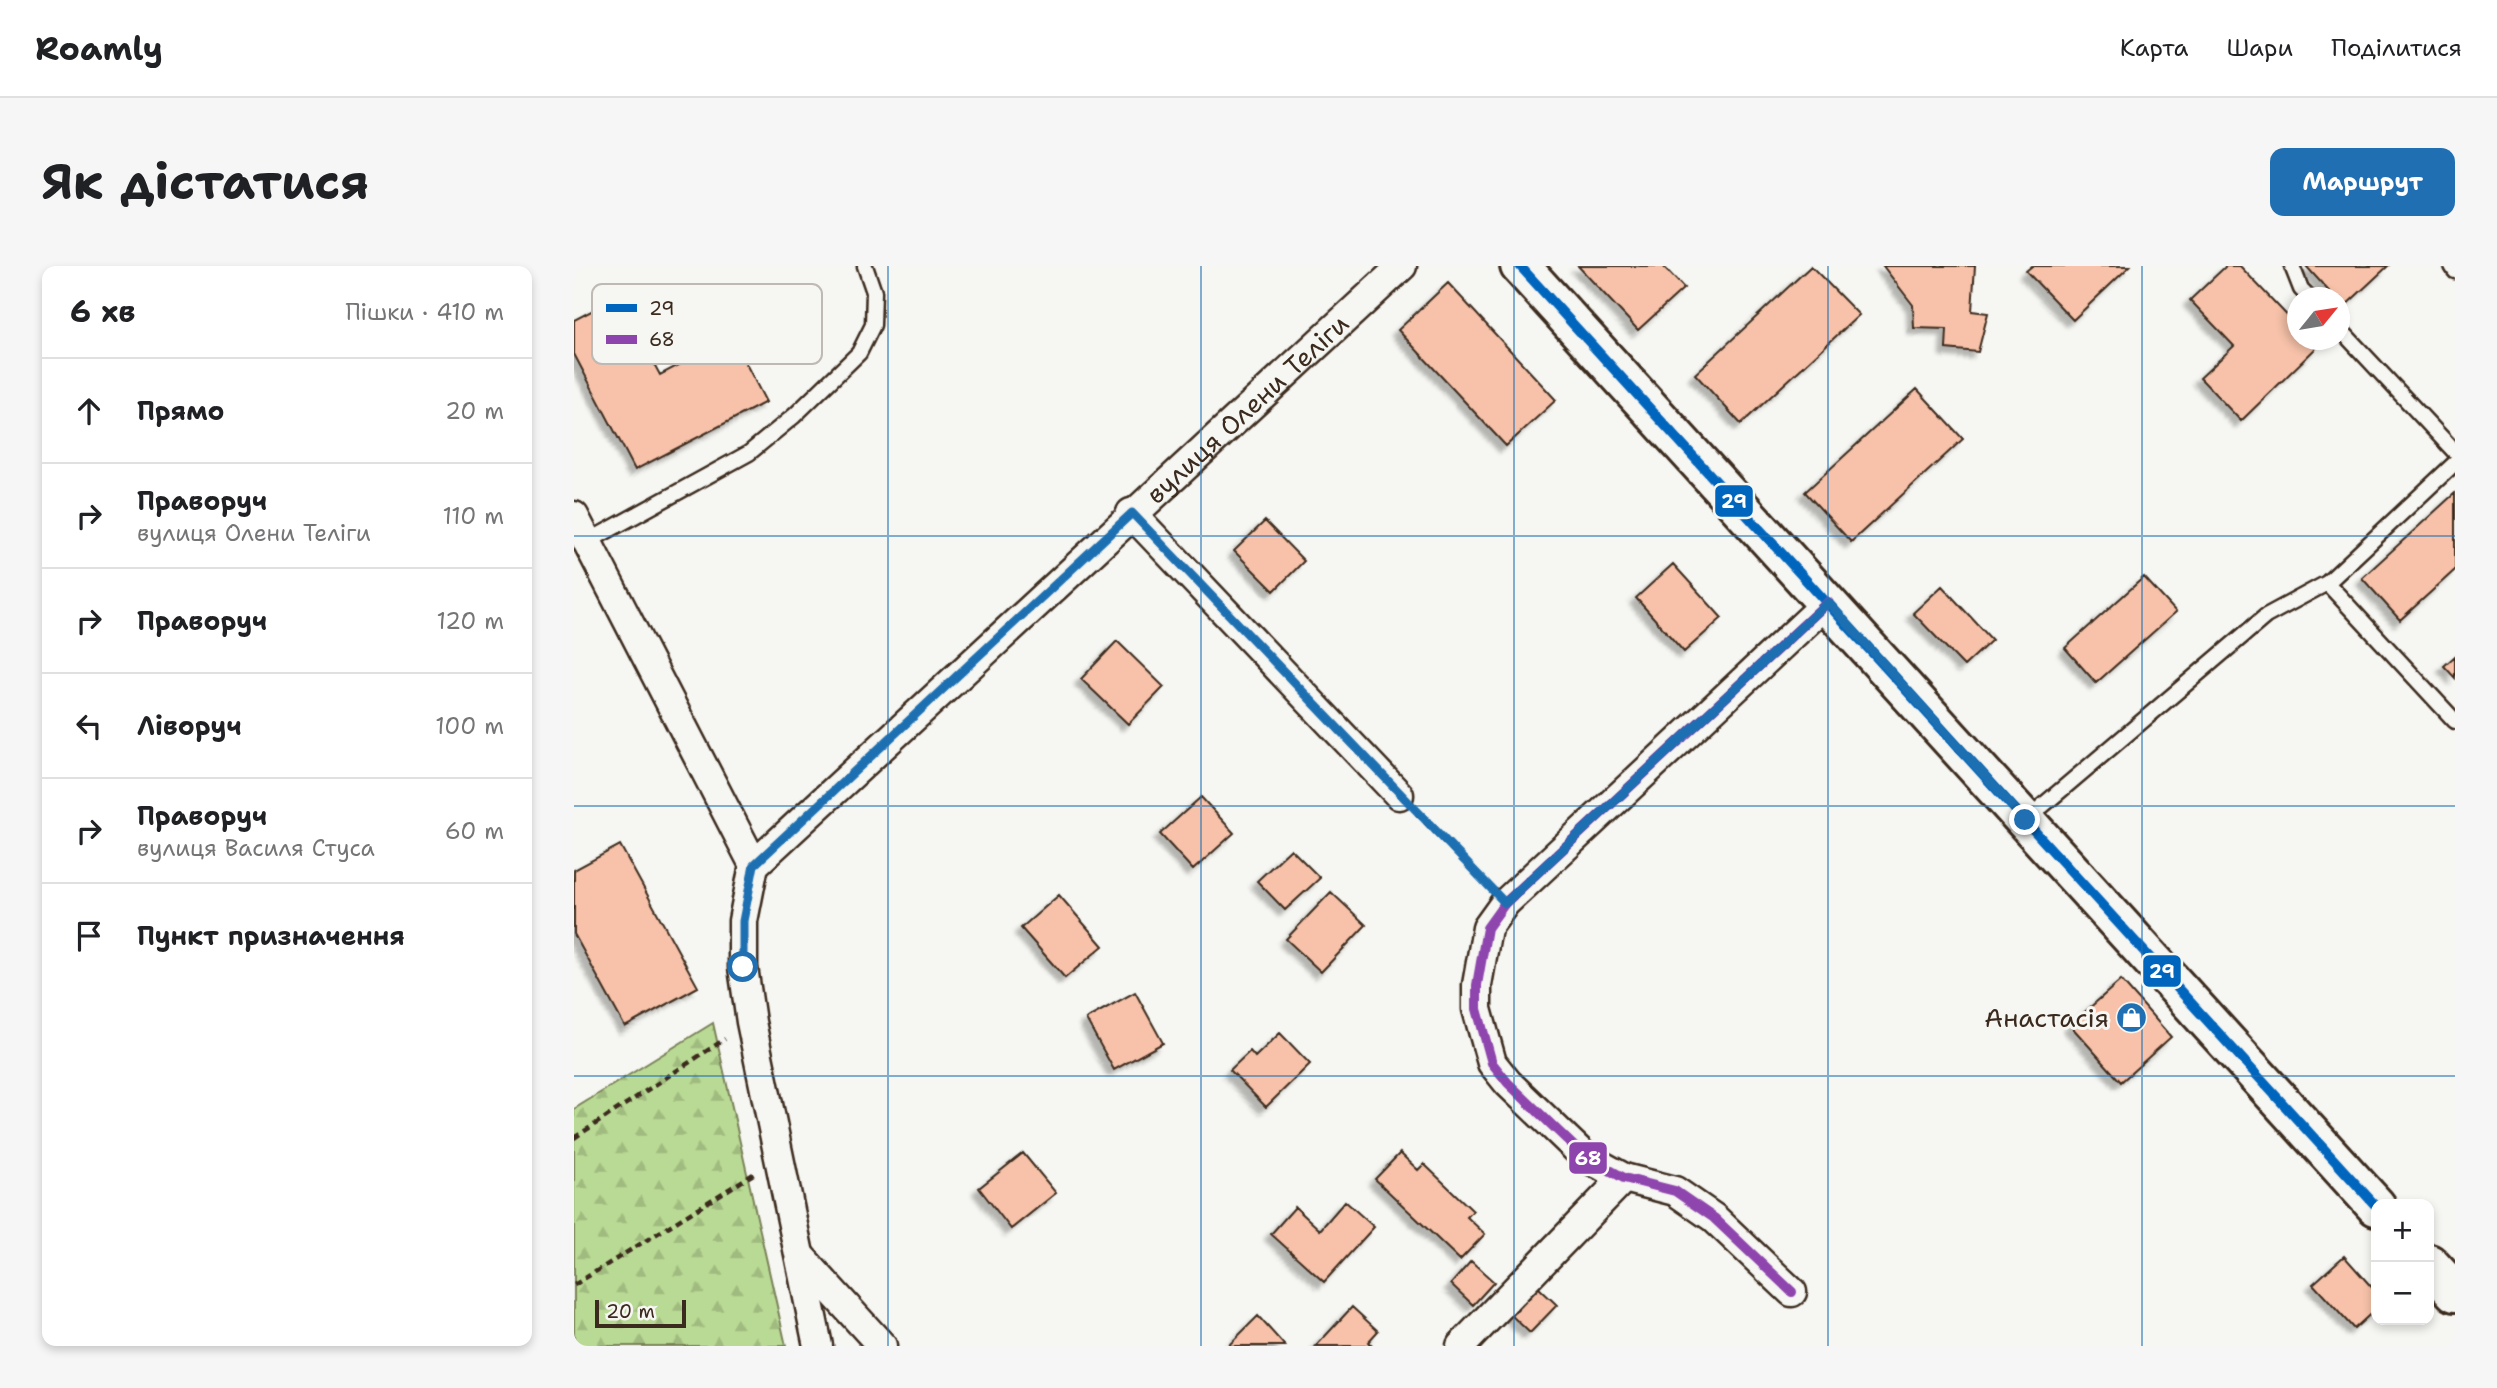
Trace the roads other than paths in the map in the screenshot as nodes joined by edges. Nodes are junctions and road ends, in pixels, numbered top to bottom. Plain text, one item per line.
1 (865, 266) edge
2 (1402, 266) edge
3 (1520, 266) edge
4 (2292, 266) edge
5 (2452, 266) edge
6 (2455, 271) edge
7 (2300, 287) edge
8 (2350, 340) edge
9 (2455, 452) edge
10 (2455, 463) edge
11 (1132, 513) junction
12 (574, 516) edge
13 (587, 542) junction
14 (2327, 583) junction
15 (1828, 602) junction
16 (2455, 721) edge
17 (1399, 795) road end
18 (2025, 820) junction
19 (754, 865) junction
20 (1624, 1178) junction
21 (2371, 1201) edge
22 (799, 1255) junction
23 (2434, 1269) edge
24 (1792, 1292) dead end
25 (2455, 1292) edge
26 (818, 1346) edge
27 (882, 1346) edge
28 (1461, 1346) edge

1 - 13 lane
2 - 11 street, вулиця Олени Теліги
3 - 15 street
4 - 7 lane
5 - 6 lane
8 - 9 lane
10 - 14 lane
11 - 17 street
11 - 19 street, вулиця Олени Теліги
12 - 13 street
13 - 19 street
14 - 16 lane
14 - 18 lane
15 - 18 street
15 - 20 street
18 - 21 street
19 - 22 street
20 - 24 street
20 - 28 street
22 - 26 street
22 - 27 street
23 - 25 street

